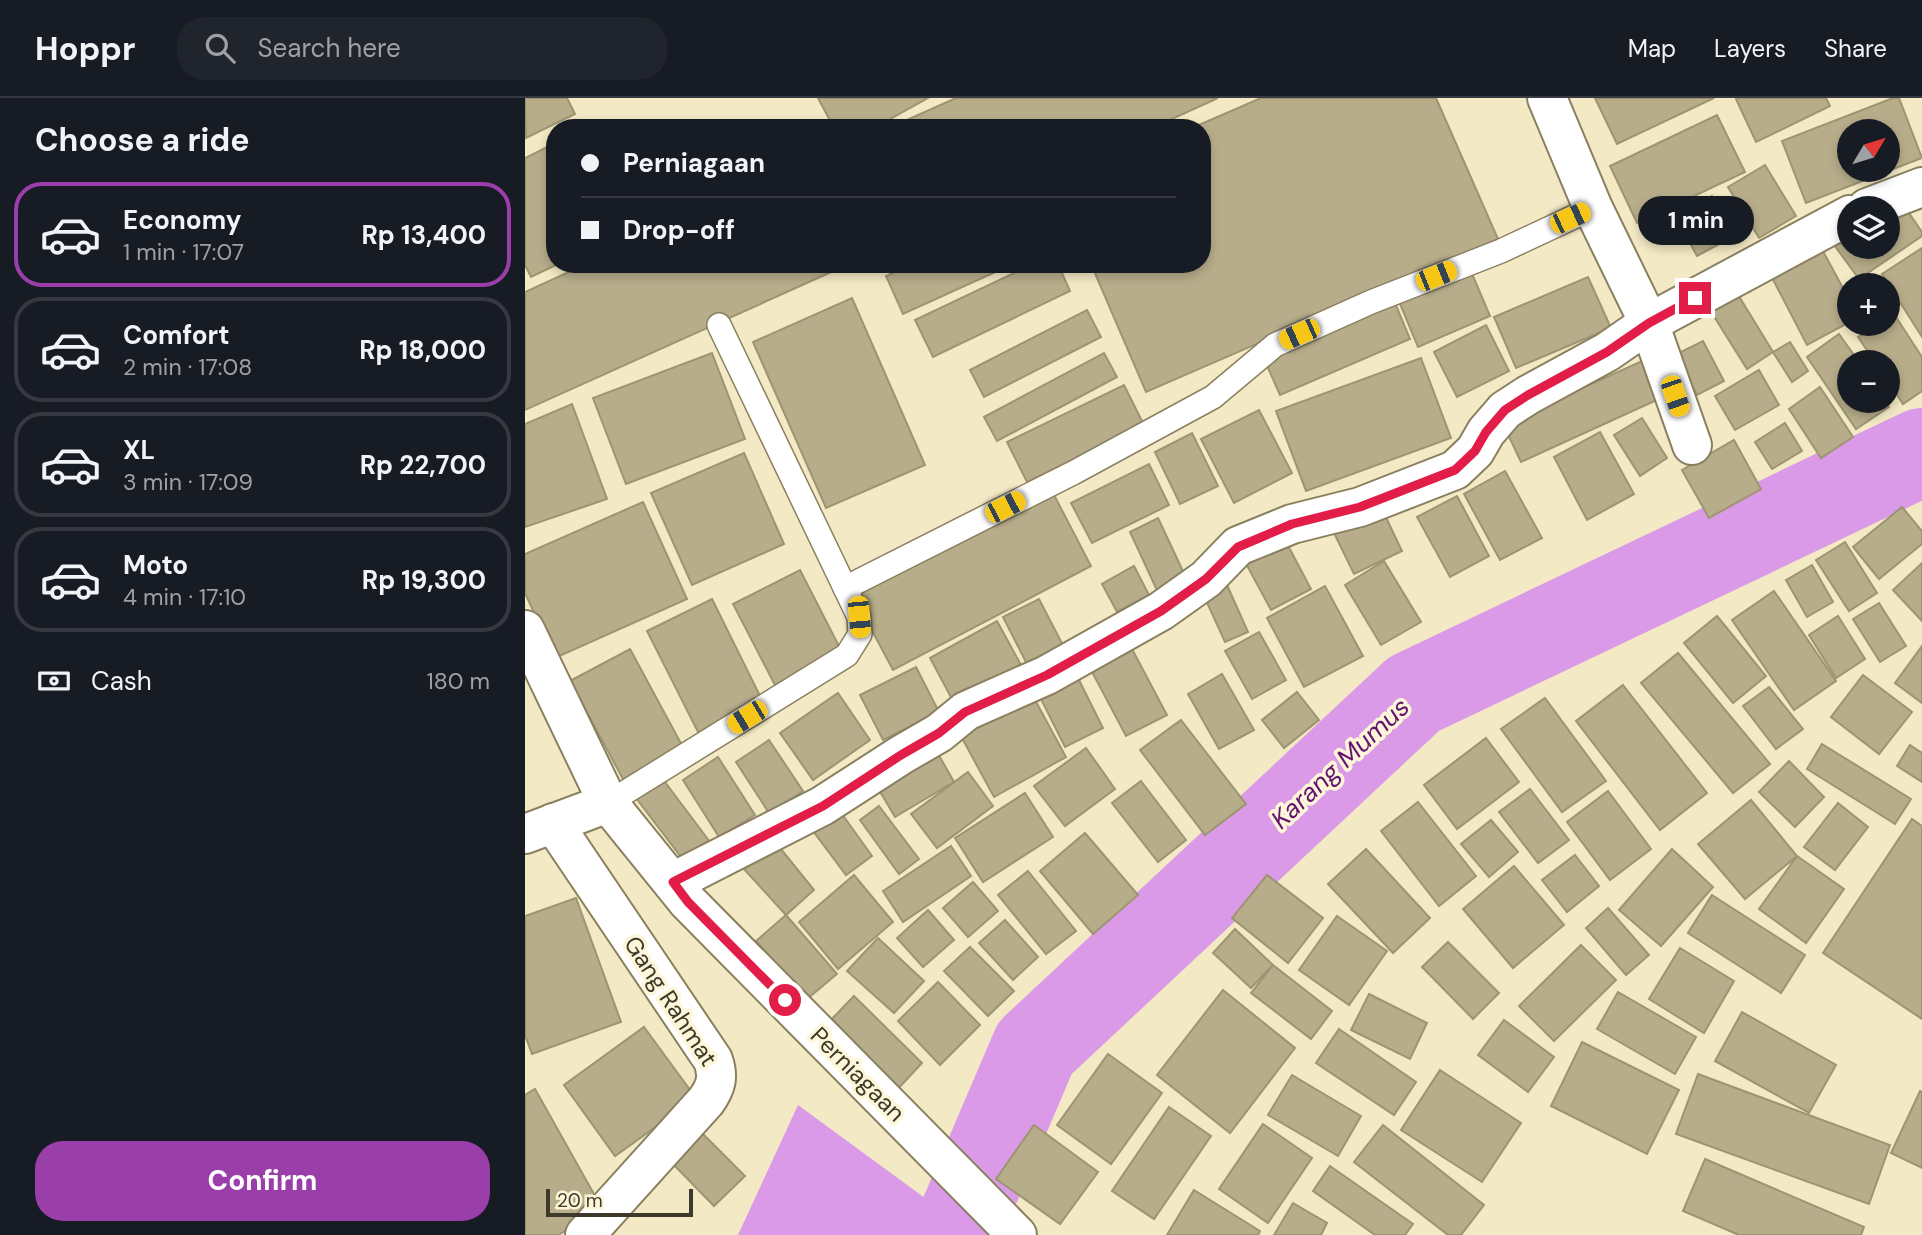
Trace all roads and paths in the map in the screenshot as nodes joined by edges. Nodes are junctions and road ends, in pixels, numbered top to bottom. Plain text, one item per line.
1 (1547, 98) edge
2 (1922, 187) edge
3 (1898, 196) edge
4 (1593, 208) junction
5 (1837, 222) edge
6 (1649, 323) junction
7 (719, 325) dead end
8 (1692, 445) dead end
9 (845, 587) junction
10 (525, 630) edge
11 (608, 803) junction
12 (539, 829) edge
13 (681, 892) junction
14 (585, 1235) edge
15 (1017, 1235) edge

1 - 4 street
2 - 3 street
4 - 6 street
4 - 9 lane
5 - 6 street
6 - 8 street
6 - 13 street
7 - 9 lane
9 - 11 lane
10 - 11 street, Perniagaan
11 - 12 street
11 - 13 street, Perniagaan
12 - 14 street, Gang Rahmat
13 - 15 street, Perniagaan

